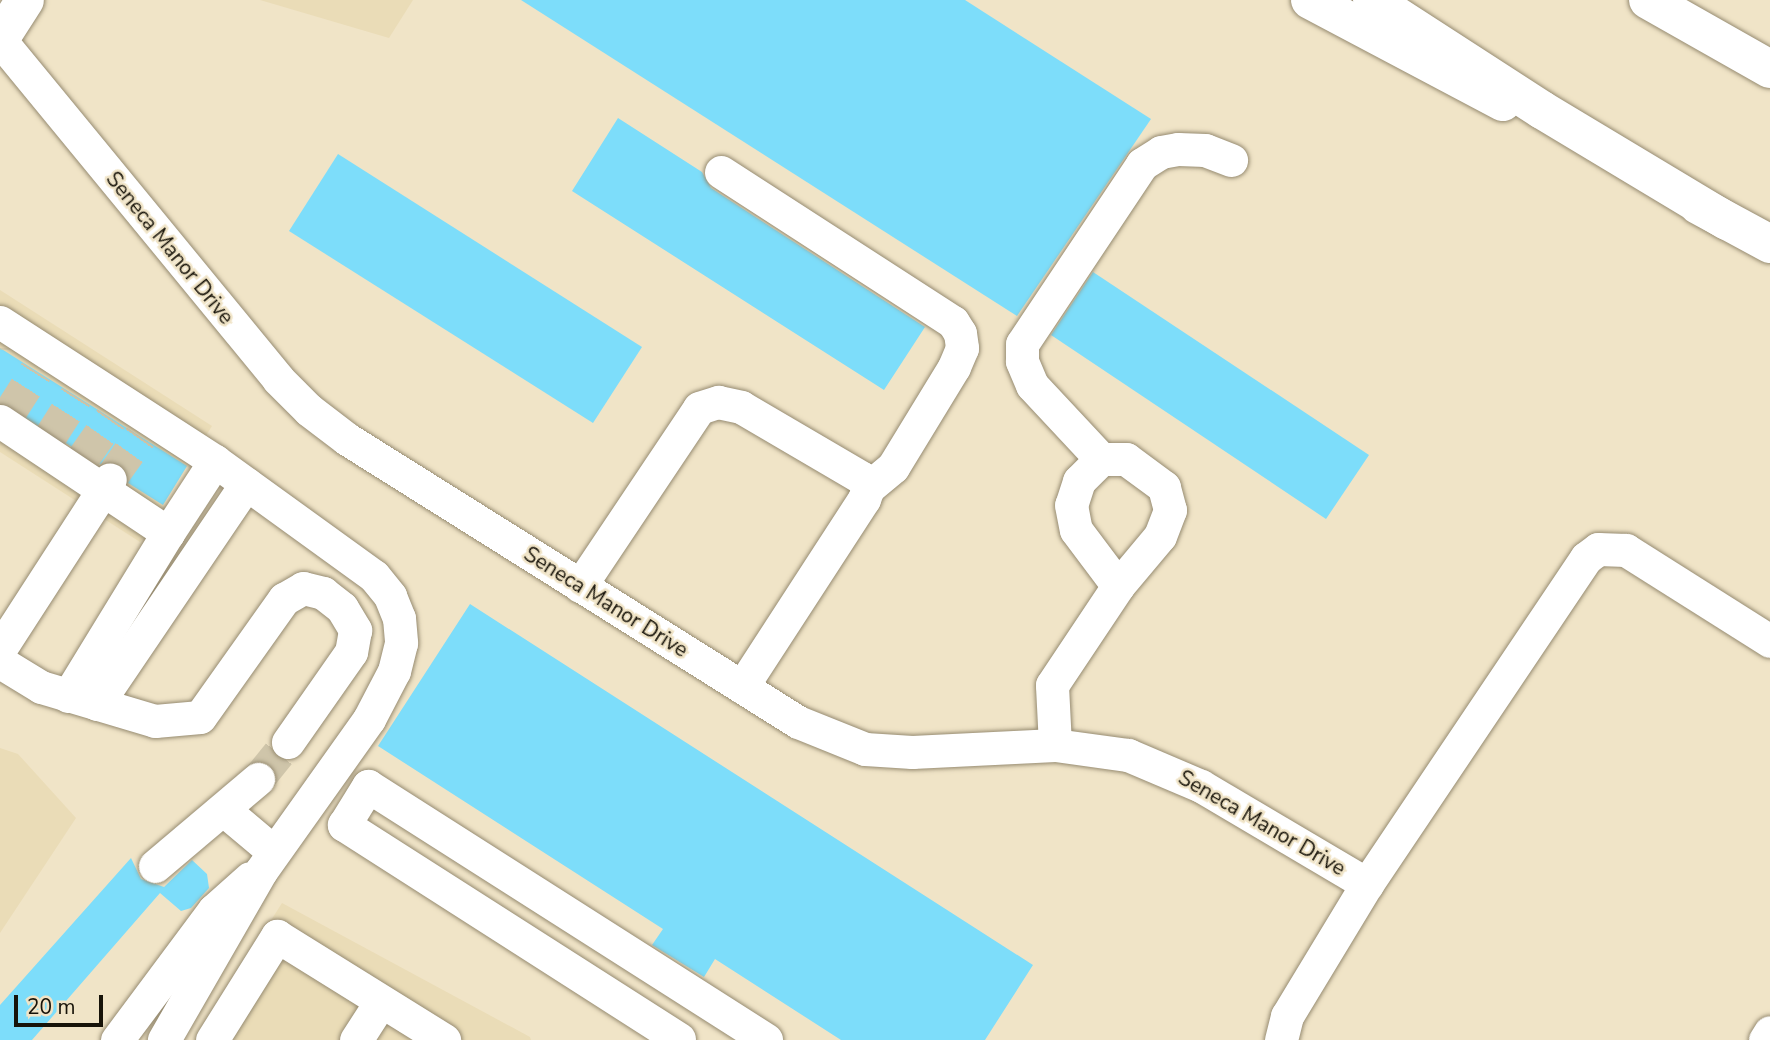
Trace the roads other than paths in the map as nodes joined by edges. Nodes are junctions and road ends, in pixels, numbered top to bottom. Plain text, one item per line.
1 (25, 0) edge
2 (1310, 0) edge
3 (1371, 0) edge
4 (1648, 0) edge
5 (0, 39) edge
6 (1770, 69) edge
7 (1231, 160) dead end
8 (721, 172) dead end
9 (1727, 220) junction
10 (1770, 244) edge
11 (4, 333) edge
12 (3, 419) edge
13 (1101, 459) junction
14 (215, 461) junction
15 (107, 484) junction
16 (246, 484) junction
17 (868, 488) junction
18 (168, 533) junction
19 (580, 586) junction
20 (1118, 586) junction
21 (1770, 641) edge
22 (0, 649) edge
23 (0, 662) edge
24 (742, 687) junction
25 (83, 700) junction
26 (288, 742) tunnel mouth
27 (1055, 745) junction
28 (258, 779) tunnel mouth
29 (224, 810) junction
30 (267, 861) junction
31 (155, 866) dead end
32 (1367, 884) junction
33 (381, 1001) junction
34 (705, 1001) junction
35 (1770, 1032) edge
36 (117, 1040) edge
37 (164, 1040) edge
38 (212, 1040) edge
39 (356, 1040) edge
40 (444, 1040) edge
41 (679, 1040) edge
42 (766, 1040) edge
43 (1281, 1040) edge
44 (1765, 1040) edge

1 - 5 main road
2 - 9 main road
3 - 9 main road
4 - 6 main road
5 - 19 street, Seneca Manor Drive
7 - 13 street
8 - 17 street
9 - 10 main road
11 - 14 street
12 - 15 street
13 - 20 street
13 - 20 street
14 - 16 street
14 - 18 street
15 - 18 street
15 - 22 street
16 - 25 street
16 - 30 street
17 - 19 street
17 - 24 street
18 - 25 street
19 - 24 street, Seneca Manor Drive
20 - 27 street
21 - 32 street, Seneca Manor Drive
23 - 25 street
24 - 27 street, Seneca Manor Drive
25 - 26 street
27 - 32 street, Seneca Manor Drive
28 - 29 street
29 - 30 street
29 - 31 street
30 - 36 street
30 - 37 street
32 - 43 street, Seneca Manor Drive
33 - 38 street
33 - 39 street
33 - 40 street
34 - 41 street
34 - 41 street
34 - 42 street
35 - 44 street

